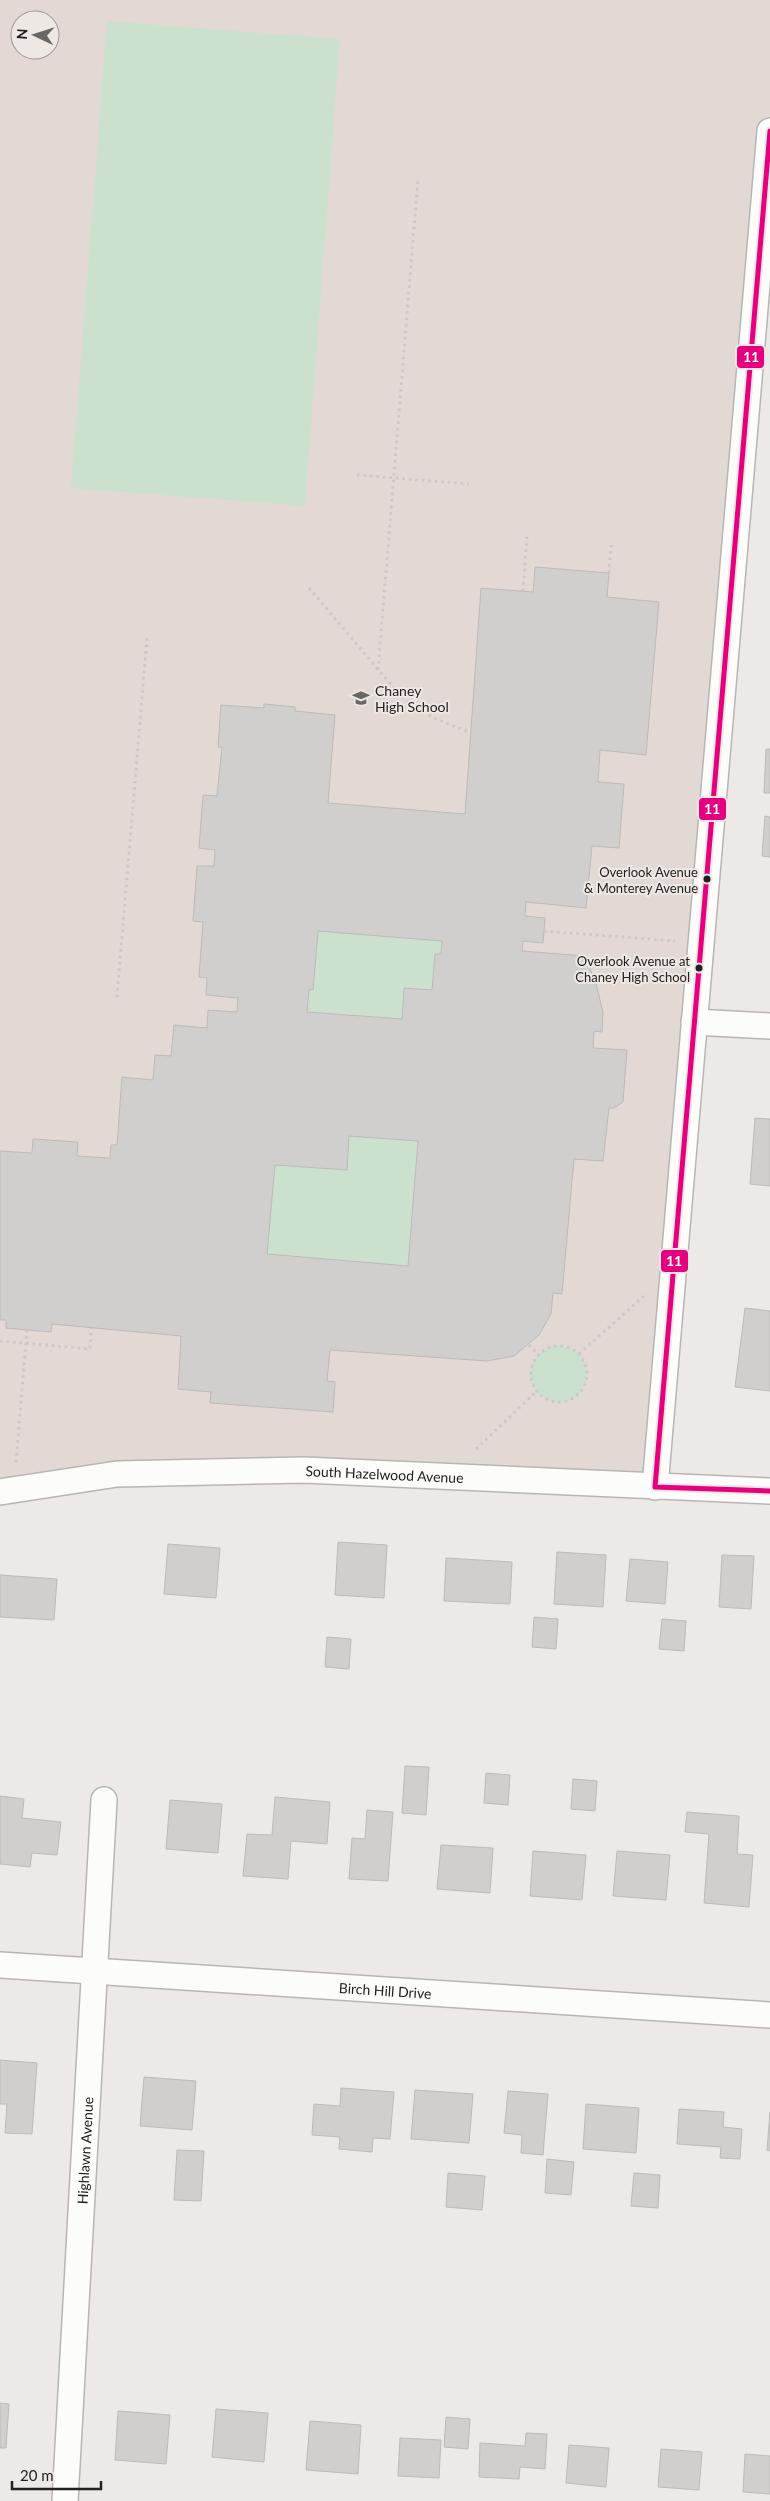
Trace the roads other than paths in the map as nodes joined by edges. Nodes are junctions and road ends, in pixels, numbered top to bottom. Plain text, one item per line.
1 (770, 131) edge
2 (694, 1022) junction
3 (770, 1026) edge
4 (655, 1487) junction
5 (7, 1491) edge
6 (770, 1491) edge
7 (104, 1800) dead end
8 (0, 1965) edge
9 (96, 1970) junction
10 (770, 2015) edge
11 (65, 2501) edge

1 - 2 street
2 - 3 street
2 - 4 street
4 - 5 street, South Hazelwood Avenue
4 - 6 street, South Hazelwood Avenue
7 - 9 street, Highlawn Avenue
8 - 9 street, Birch Hill Drive
9 - 10 street, Birch Hill Drive
9 - 11 street, Highlawn Avenue

